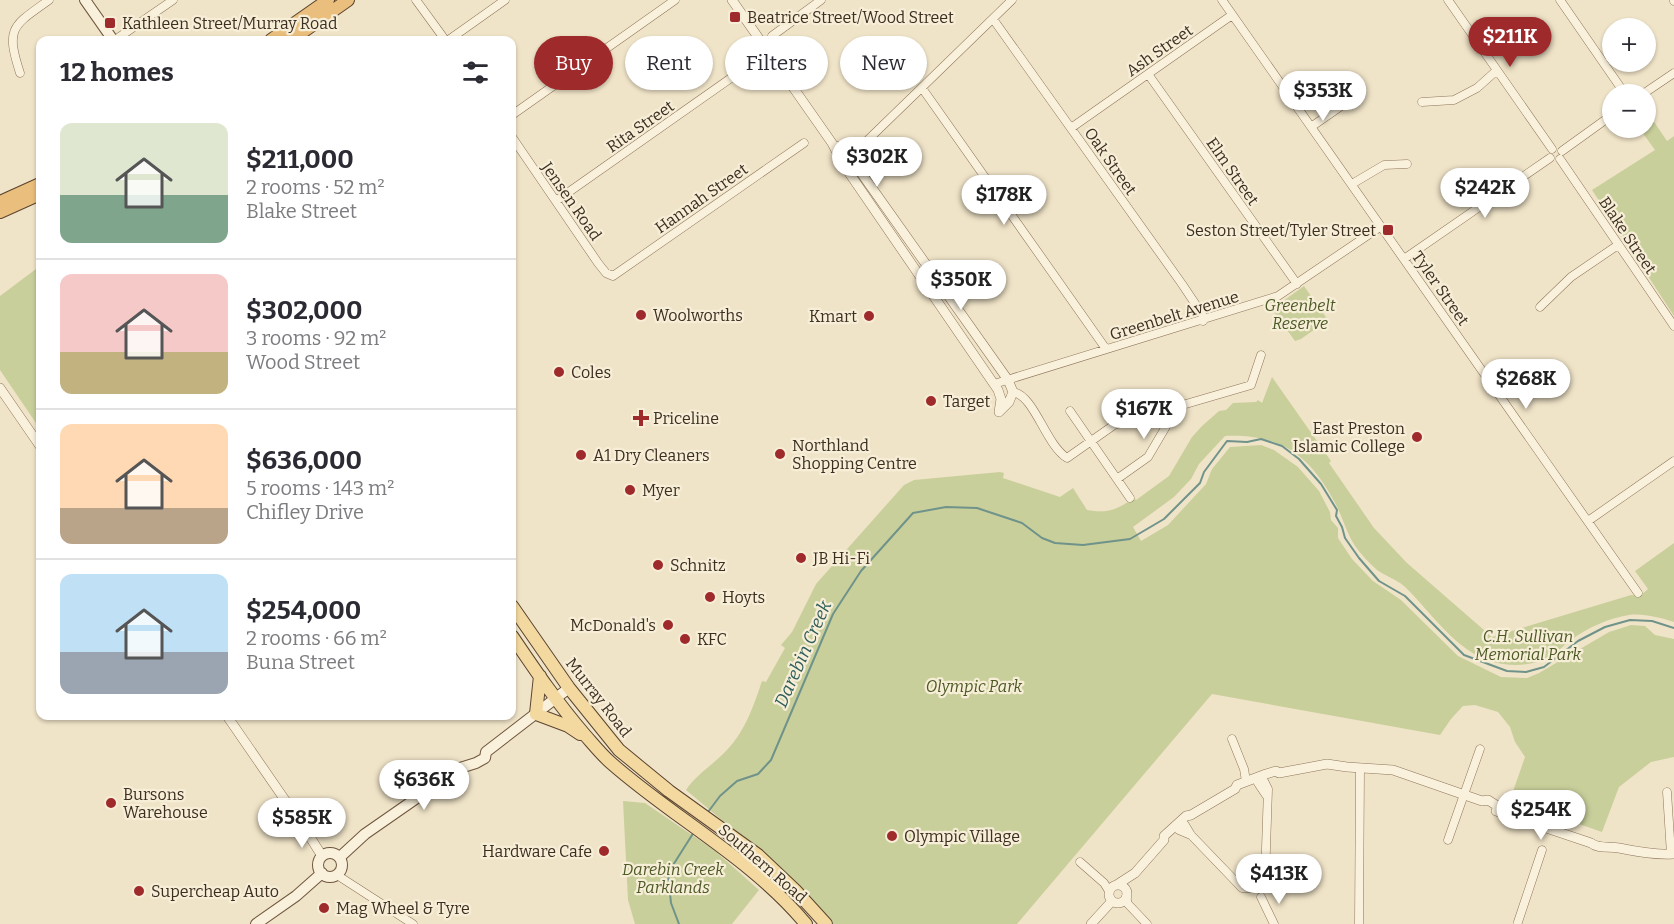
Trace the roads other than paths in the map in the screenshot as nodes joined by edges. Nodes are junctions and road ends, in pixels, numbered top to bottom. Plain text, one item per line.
1 (49, 0) edge
2 (85, 0) edge
3 (173, 0) edge
4 (328, 0) edge
5 (348, 0) edge
6 (416, 0) edge
7 (505, 0) edge
8 (675, 0) edge
9 (732, 0) edge
10 (821, 0) edge
11 (1012, 0) edge
12 (1222, 0) edge
13 (1448, 0) edge
14 (1560, 0) edge
15 (1232, 15) junction
16 (993, 19) junction
17 (111, 36) edge
18 (120, 36) edge
19 (277, 36) edge
20 (297, 36) edge
21 (444, 36) edge
22 (451, 36) edge
23 (757, 36) edge
24 (772, 36) dead end
25 (1496, 71) junction
26 (20, 73) dead end
27 (1674, 73) edge
28 (1148, 74) junction
29 (725, 82) edge
30 (927, 83) edge
31 (1618, 84) edge
32 (1656, 85) edge
33 (795, 90) edge
34 (920, 90) edge
35 (923, 90) edge
36 (1354, 97) dead end
37 (1422, 102) dead end
38 (516, 112) edge
39 (1602, 124) edge
40 (1311, 127) junction
41 (1071, 128) junction
42 (516, 143) edge
43 (804, 143) dead end
44 (1551, 153) junction
45 (1561, 155) junction
46 (847, 160) junction
47 (1407, 164) dead end
48 (1352, 184) junction
49 (36, 186) edge
50 (36, 196) edge
51 (556, 201) junction
52 (0, 202) edge
53 (0, 212) edge
54 (1380, 227) junction
55 (1618, 245) junction
56 (1404, 259) junction
57 (614, 276) joint
58 (1297, 284) junction
59 (1540, 307) dead end
60 (1203, 321) junction
61 (1674, 326) edge
62 (985, 345) junction
63 (1106, 349) junction
64 (1261, 355) dead end
65 (978, 359) junction
66 (1008, 380) junction
67 (996, 387) junction
68 (0, 388) edge
69 (1013, 392) junction
70 (1178, 406) junction
71 (1070, 411) dead end
72 (36, 440) edge
73 (1091, 442) junction
74 (1674, 461) edge
75 (1117, 479) junction
76 (1130, 498) dead end
77 (1588, 521) junction
78 (1638, 593) dead end
79 (516, 612) edge
80 (516, 642) edge
81 (540, 676) junction
82 (569, 688) junction
83 (556, 699) junction
84 (536, 714) junction
85 (230, 720) edge
86 (1232, 739) dead end
87 (592, 743) junction
88 (1480, 749) dead end
89 (1360, 768) junction
90 (1254, 782) junction
91 (669, 791) junction
92 (1667, 792) dead end
93 (1464, 795) junction
94 (660, 802) junction
95 (705, 816) joint
96 (1180, 825) junction
97 (696, 828) joint
98 (1448, 840) dead end
99 (1542, 850) dead end
100 (1672, 854) edge
101 (322, 856) junction
102 (340, 857) junction
103 (1080, 862) dead end
104 (322, 873) junction
105 (337, 875) junction
106 (1118, 893) junction
107 (1261, 897) dead end
108 (1517, 923) edge
109 (256, 924) edge
110 (413, 924) edge
111 (806, 924) edge
112 (826, 924) edge
113 (1091, 924) edge
114 (1147, 924) edge
115 (1274, 924) edge
116 (1359, 924) edge

1 - 26 street
2 - 17 main road
3 - 18 street
4 - 19 highway
5 - 20 highway
6 - 21 street
7 - 22 street
8 - 38 street
9 - 23 street
10 - 24 street
11 - 16 street
12 - 15 street, Tyler Street
13 - 25 street
14 - 31 street
15 - 28 street, Ash Street
15 - 40 street, Tyler Street
16 - 30 street
16 - 41 street, Oak Street
25 - 37 street
25 - 44 street
27 - 32 street
28 - 41 street, Ash Street
28 - 58 street, Elm Street
29 - 51 street, Rita Street
33 - 46 street
34 - 46 street
35 - 63 street
36 - 40 street
39 - 45 street
40 - 48 street, Tyler Street
41 - 60 street, Oak Street
42 - 51 street, Jensen Road
43 - 57 street, Hannah Street
44 - 45 street
44 - 56 street
45 - 55 street, Blake Street
46 - 62 street
46 - 65 street
47 - 48 street
48 - 54 street, Tyler Street
49 - 52 highway
50 - 53 highway
51 - 57 street, Jensen Road
54 - 56 street, Tyler Street
54 - 58 street, Greenbelt Avenue
55 - 59 street
55 - 61 street, Blake Street
56 - 77 street, Tyler Street
58 - 60 street, Greenbelt Avenue
60 - 63 street, Greenbelt Avenue
62 - 65 street
62 - 66 street
63 - 66 street, Greenbelt Avenue
64 - 70 street
65 - 67 street
66 - 67 street, Greenbelt Avenue
66 - 69 street
67 - 69 street
67 - 69 street
68 - 72 street
69 - 73 street
70 - 73 street
70 - 75 street
71 - 73 street
73 - 75 street
74 - 77 street
75 - 76 street
77 - 78 street, Tyler Street
79 - 82 main road, Murray Road
80 - 81 main road, Murray Road
81 - 83 main road, Murray Road
81 - 84 main road
82 - 83 main road
82 - 91 main road, Murray Road
83 - 84 main road
83 - 87 main road, Murray Road
84 - 87 main road
84 - 102 main road
85 - 101 street
86 - 90 street
87 - 94 main road, Murray Road
88 - 93 street
89 - 90 street
89 - 93 street
89 - 116 street
90 - 96 street
90 - 96 street
91 - 94 main road
91 - 95 main road, Murray Road
92 - 100 street
93 - 98 street
93 - 100 street
94 - 97 main road, Murray Road
95 - 112 main road, Southern Road
96 - 106 street
97 - 111 main road, Southern Road
99 - 108 street
101 - 102 main road
101 - 104 main road
102 - 105 main road
103 - 106 street
104 - 105 main road
104 - 109 main road
105 - 110 street
106 - 113 street
106 - 114 street
107 - 115 street

